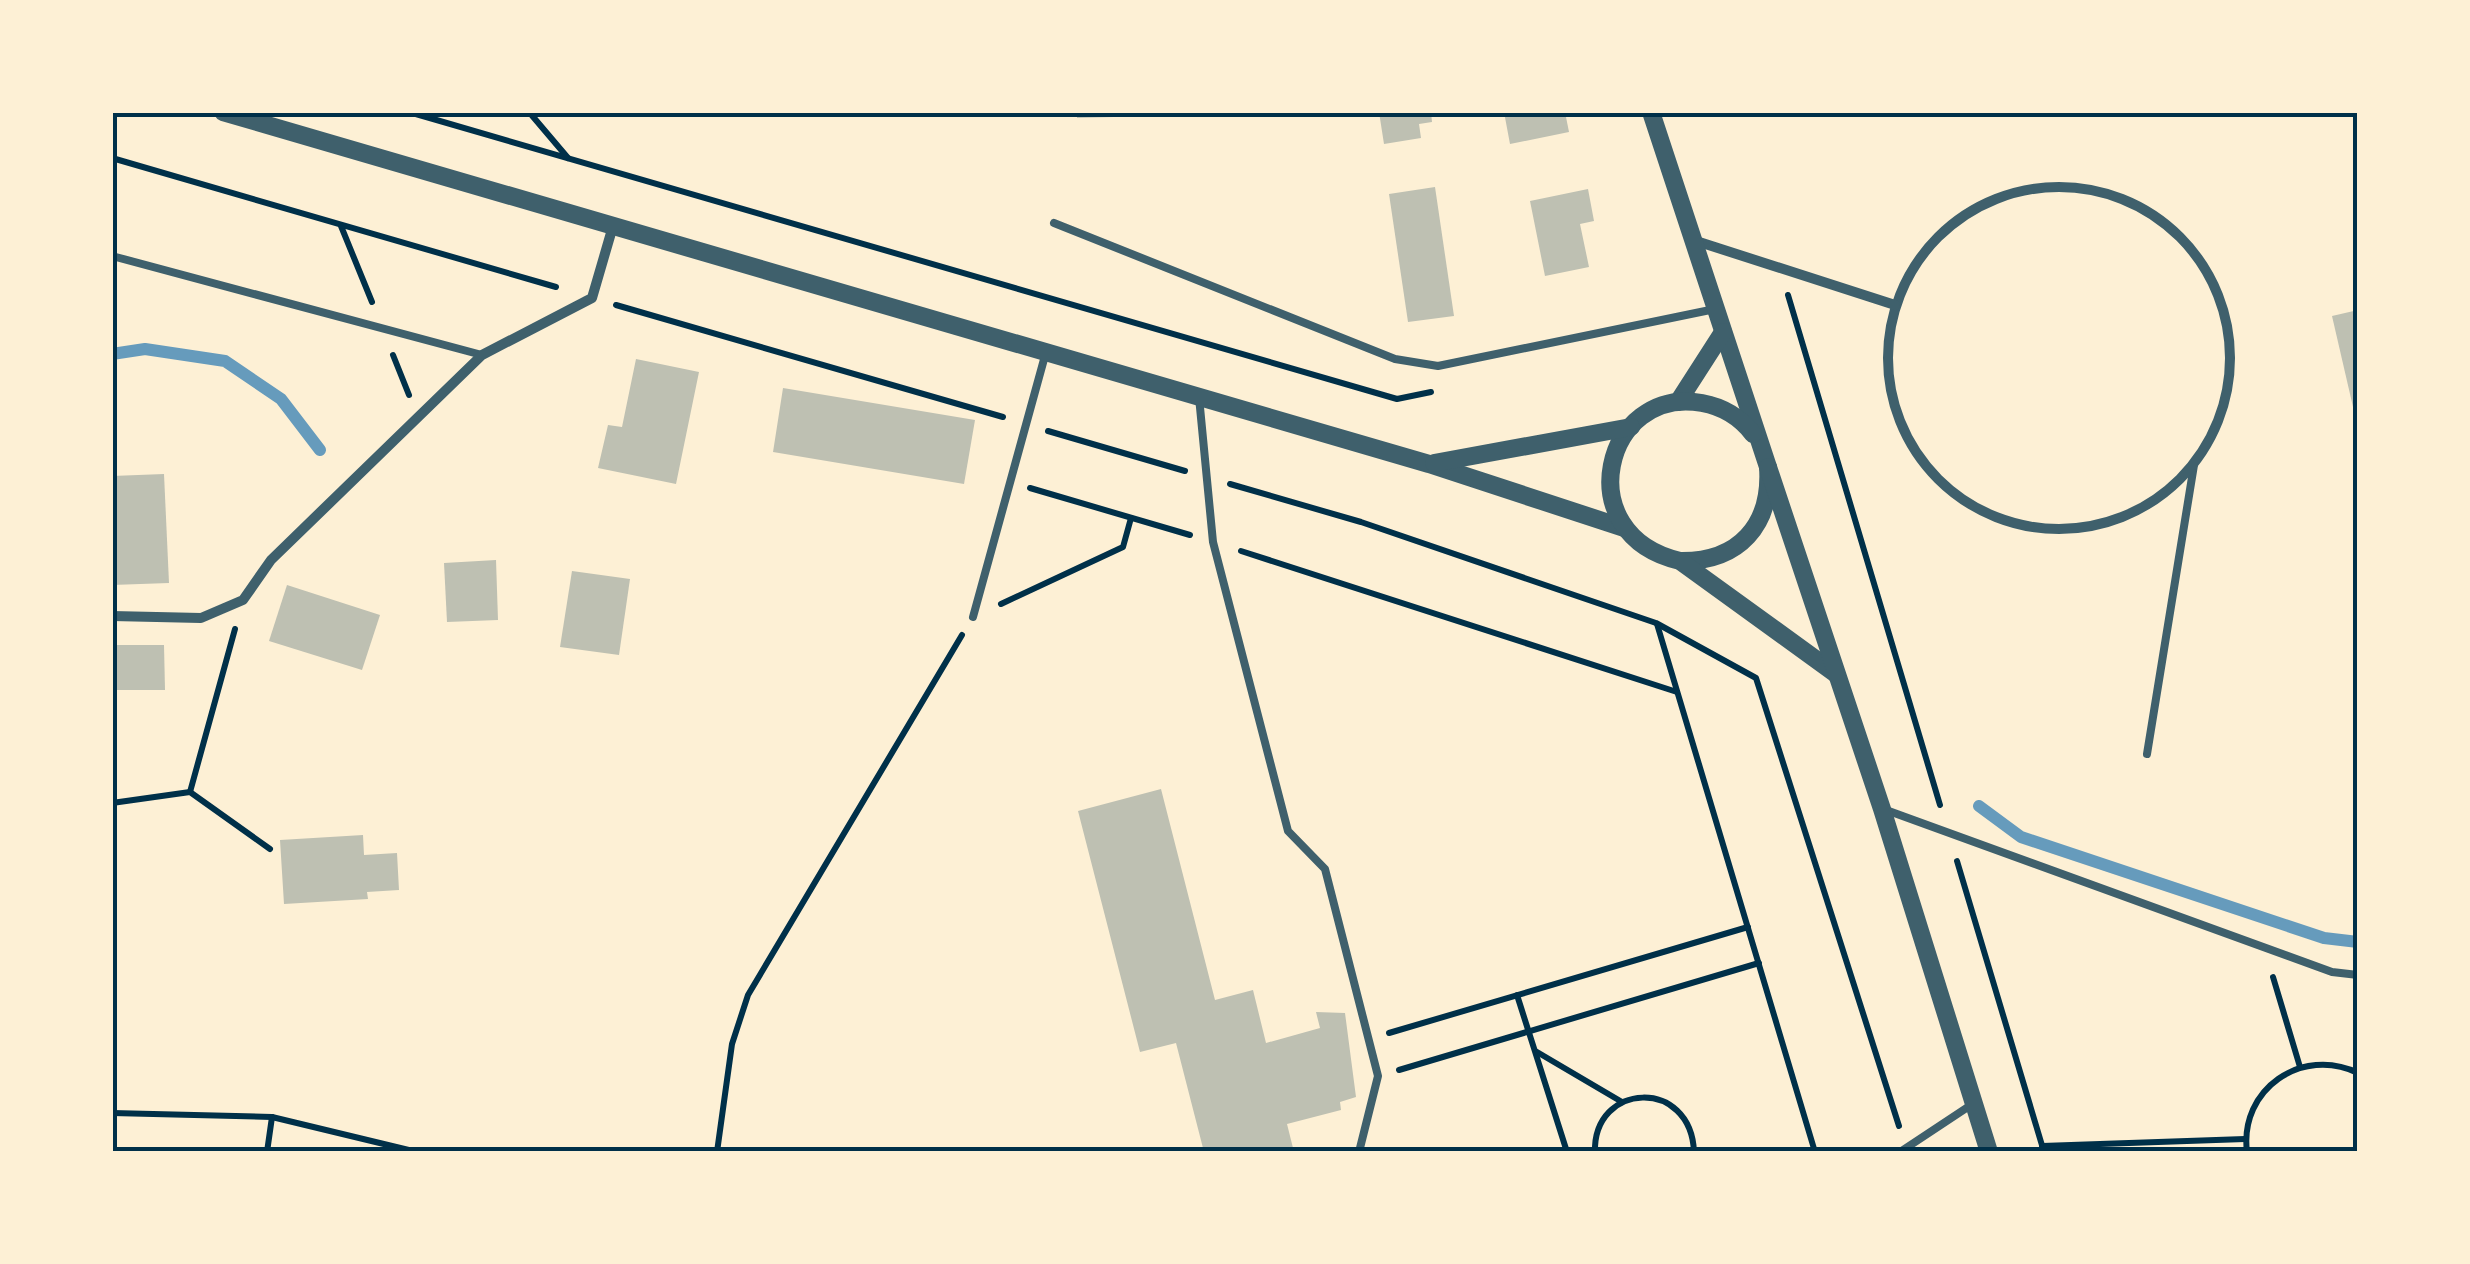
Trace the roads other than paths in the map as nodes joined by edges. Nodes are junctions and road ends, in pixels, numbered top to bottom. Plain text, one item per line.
1 (223, 112) edge
2 (1651, 112) edge
3 (1054, 223) dead end
4 (613, 226) junction
5 (1693, 240) junction
6 (112, 256) edge
7 (1896, 305) junction
8 (1716, 309) junction
9 (1723, 332) junction
10 (1046, 352) junction
11 (482, 355) junction
12 (1199, 397) junction
13 (1678, 402) junction
14 (1631, 427) junction
15 (1758, 441) junction
16 (1429, 464) junction
17 (2194, 465) junction
18 (1768, 467) junction
19 (1624, 528) junction
20 (1680, 562) junction
21 (112, 616) edge
22 (972, 617) road end
23 (1836, 674) junction
24 (2147, 754) dead end
25 (1882, 809) junction
26 (2358, 975) edge
27 (1974, 1103) junction
28 (1903, 1150) edge
29 (1359, 1152) edge
30 (1989, 1152) edge

1 - 4 street
2 - 5 street
3 - 8 lane
4 - 10 street
4 - 11 street
5 - 7 street
5 - 8 street
6 - 11 lane
7 - 17 street
7 - 17 street
8 - 9 street
9 - 13 street
9 - 15 street
10 - 12 street
10 - 22 lane
11 - 21 street
12 - 16 street
12 - 29 lane
13 - 14 street
13 - 15 street
14 - 16 street
14 - 19 street
15 - 18 street
16 - 19 street
17 - 24 lane
18 - 20 street
18 - 23 street
19 - 20 street
20 - 23 street
23 - 25 street
25 - 26 lane
25 - 27 street
27 - 28 lane
27 - 30 street

